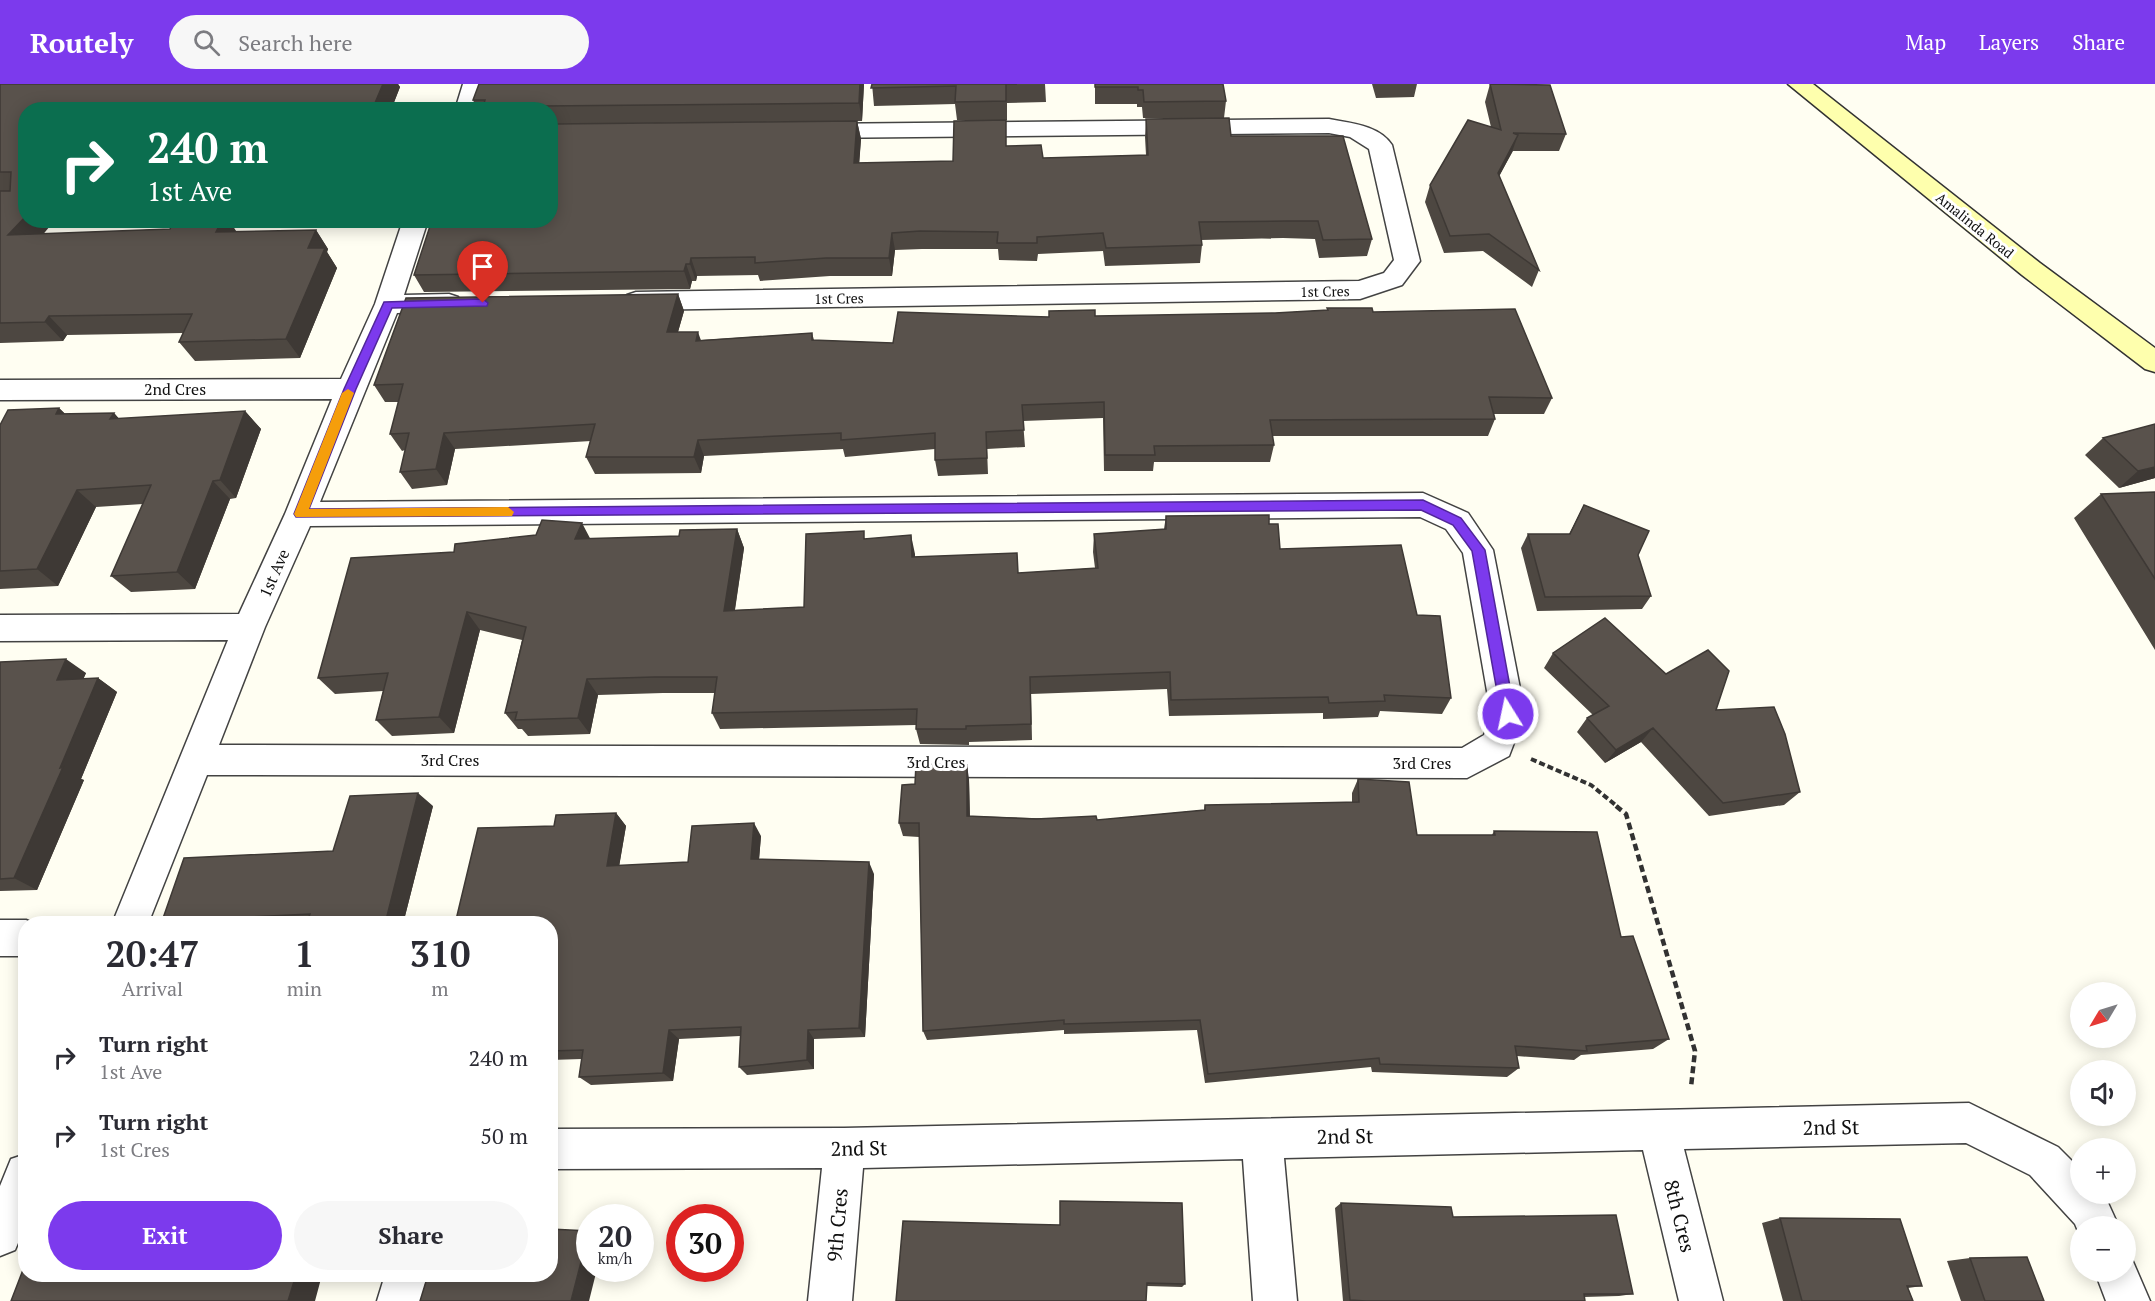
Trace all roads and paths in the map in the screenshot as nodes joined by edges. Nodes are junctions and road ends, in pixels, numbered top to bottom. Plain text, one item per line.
1 (474, 84) edge
2 (1799, 84) edge
3 (468, 102) edge
4 (790, 131) edge
5 (413, 228) edge
6 (613, 301) edge
7 (471, 303) edge
8 (388, 304) junction
9 (2155, 362) edge
10 (350, 389) junction
11 (0, 390) edge
12 (300, 514) junction
13 (249, 627) junction
14 (0, 628) edge
15 (1497, 745) junction
16 (198, 760) junction
17 (133, 916) edge
18 (0, 938) edge
19 (18, 938) edge
20 (1659, 1131) junction
21 (1262, 1138) junction
22 (844, 1148) junction
23 (558, 1149) edge
24 (18, 1193) edge
25 (2093, 1216) edge
26 (0, 1235) edge
27 (404, 1282) edge
28 (2120, 1282) edge
29 (399, 1301) edge
30 (830, 1301) edge
31 (1275, 1301) edge
32 (1701, 1301) edge
33 (2128, 1301) edge

1 - 3 street
2 - 9 street, Amalinda Road
4 - 6 street, 1st Cres
5 - 8 street, 1st Ave
7 - 8 street
8 - 10 street, 1st Ave
10 - 11 street, 2nd Cres
10 - 12 street, 1st Ave
12 - 13 street, 1st Ave
12 - 15 street
13 - 14 street
13 - 16 street, 1st Ave
15 - 16 street, 3rd Cres
15 - 20 path
16 - 17 street, 1st Ave
18 - 19 street
20 - 21 street, 2nd St
20 - 25 street, 2nd St
20 - 32 street, 8th Cres
21 - 22 street, 2nd St
21 - 31 street
22 - 23 street, 2nd St
22 - 30 street, 9th Cres
24 - 26 street
27 - 29 street
28 - 33 street

